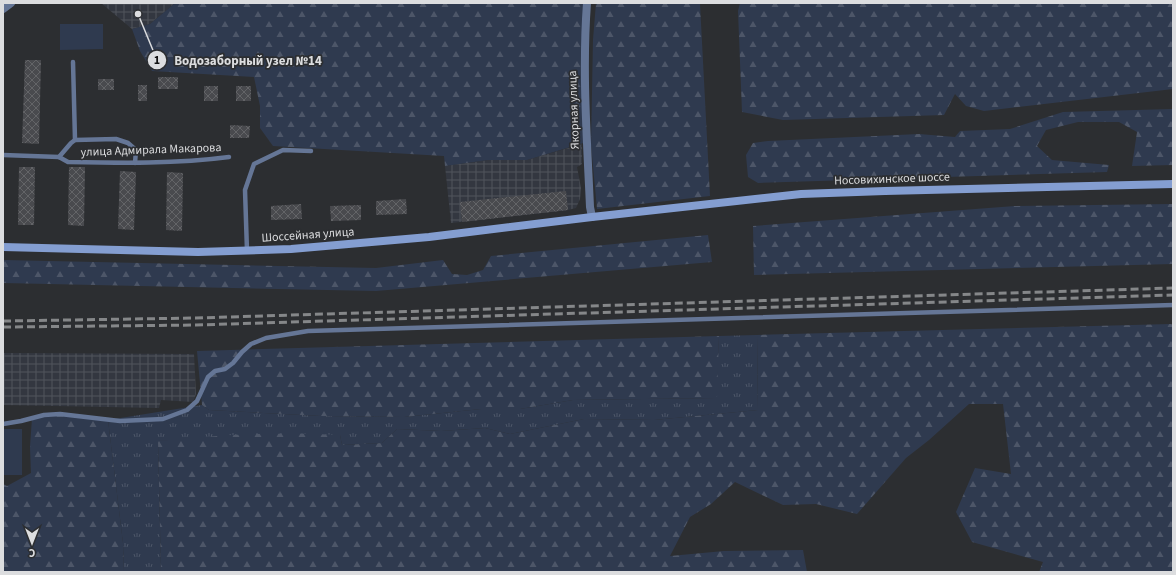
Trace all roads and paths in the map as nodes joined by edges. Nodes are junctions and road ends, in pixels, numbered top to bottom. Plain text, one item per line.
1 (11, 3) edge
2 (587, 3) edge
3 (3, 9) edge
4 (73, 62) dead end
5 (75, 140) junction
6 (311, 151) dead end
7 (3, 155) edge
8 (59, 157) junction
9 (229, 157) dead end
10 (136, 163) junction
11 (1173, 184) edge
12 (613, 215) joint
13 (592, 217) junction
14 (3, 247) edge
15 (247, 251) junction
16 (1173, 305) edge
17 (3, 424) edge

1 - 3 street
2 - 13 street, Якорная улица
4 - 5 lane
5 - 8 lane
5 - 10 lane
6 - 15 lane
7 - 8 lane, улица Адмирала Макарова
8 - 10 lane, улица Адмирала Макарова
9 - 10 lane, улица Адмирала Макарова
11 - 12 main road, Носовихинское шоссе
12 - 13 main road, Шоссейная улица
13 - 15 main road, Шоссейная улица
14 - 15 main road, Шоссейная улица
16 - 17 lane

